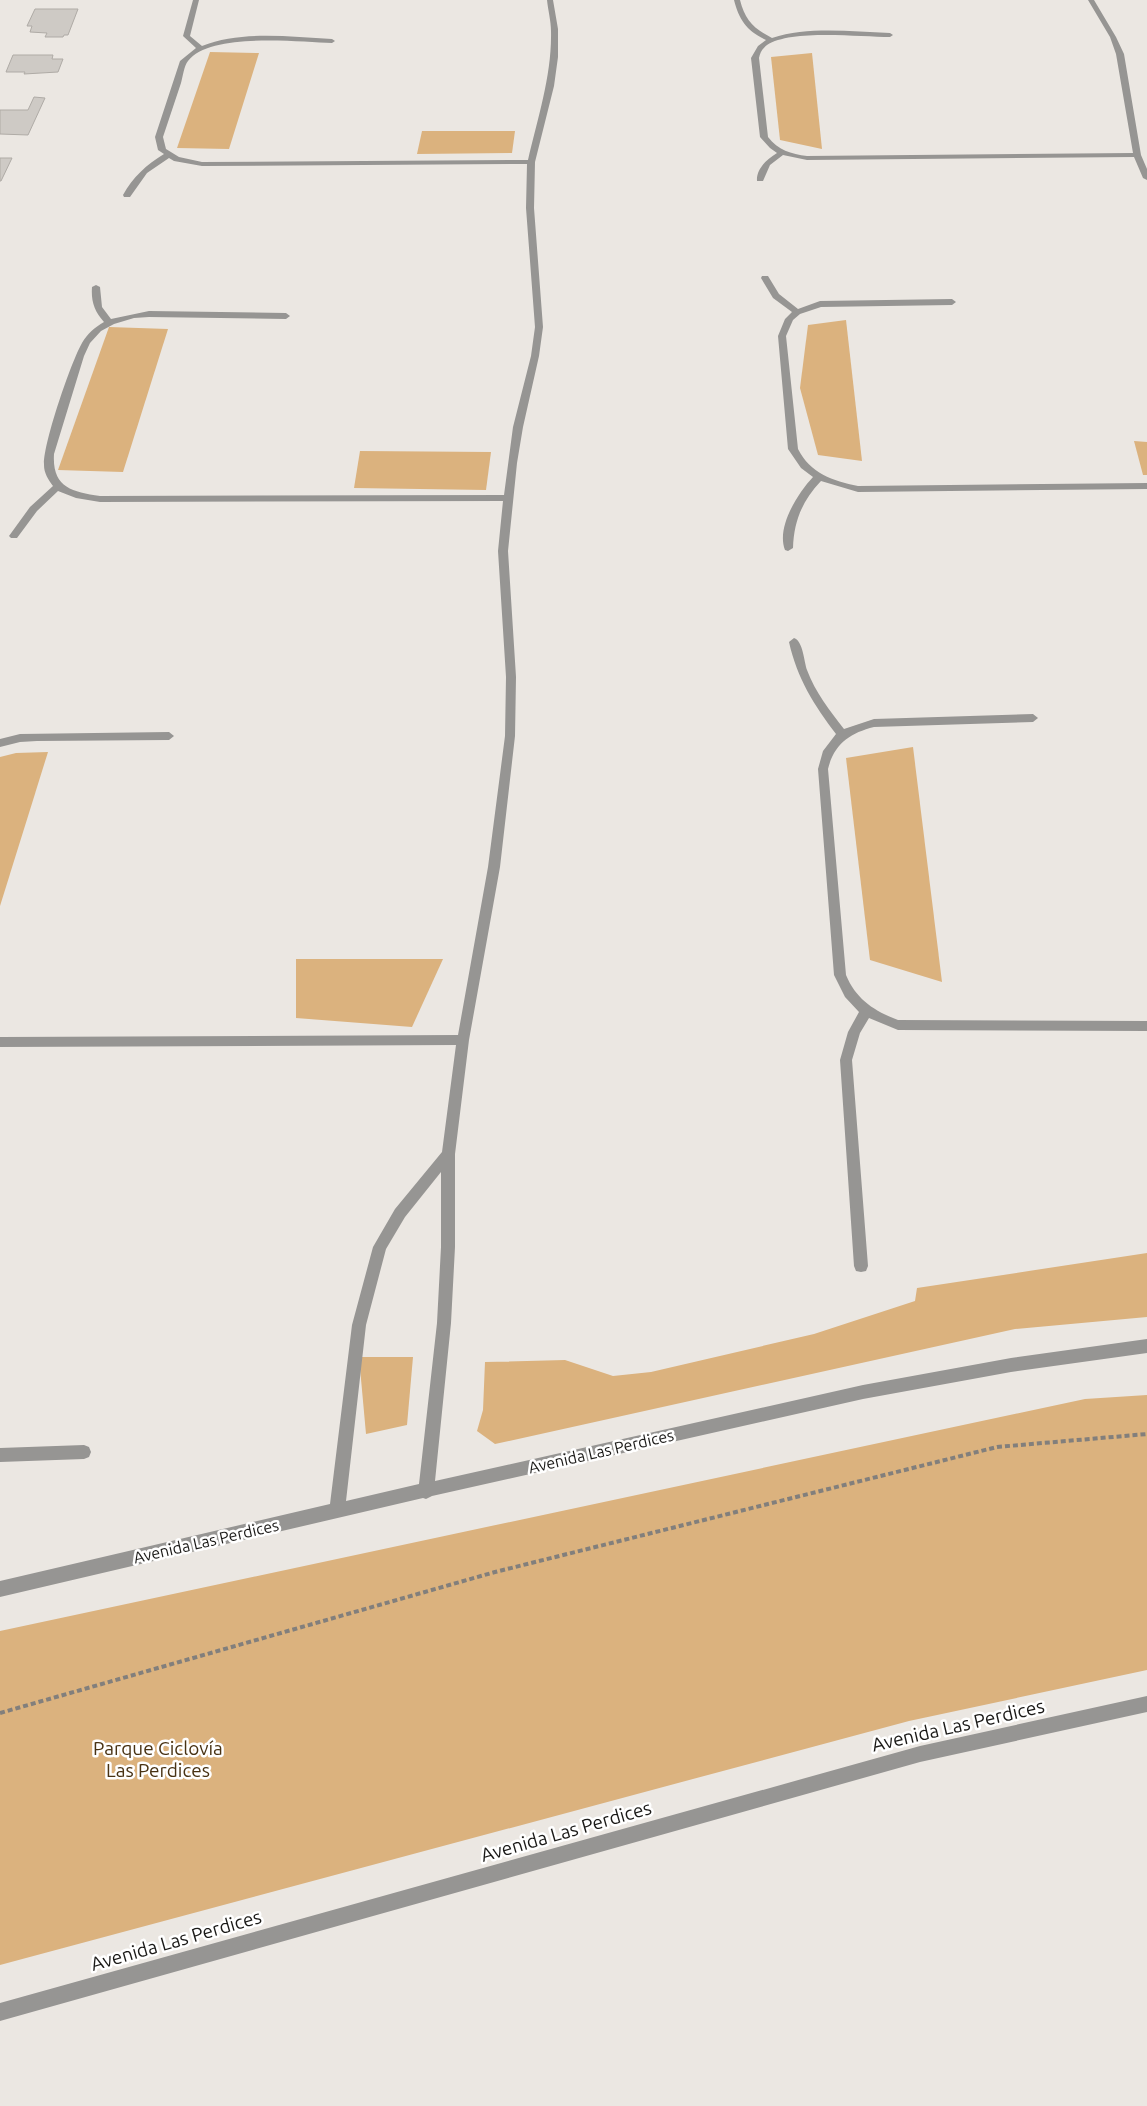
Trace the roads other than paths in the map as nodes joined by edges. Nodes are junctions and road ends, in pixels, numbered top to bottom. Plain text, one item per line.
1 (196, 0) edge
2 (550, 0) edge
3 (737, 0) edge
4 (1091, 0) edge
5 (890, 35) dead end
6 (332, 40) dead end
7 (771, 40) junction
8 (200, 48) junction
9 (782, 153) junction
10 (168, 155) junction
11 (1137, 155) junction
12 (530, 162) junction
13 (1147, 178) edge
14 (760, 179) dead end
15 (127, 196) dead end
16 (765, 278) dead end
17 (96, 287) dead end
18 (952, 302) dead end
19 (797, 312) junction
20 (286, 316) dead end
21 (110, 322) junction
22 (819, 477) junction
23 (58, 486) junction
24 (1147, 486) edge
25 (508, 498) junction
26 (14, 536) dead end
27 (788, 548) dead end
28 (794, 642) dead end
29 (1033, 718) dead end
30 (842, 735) junction
31 (169, 736) dead end
32 (0, 742) edge
33 (866, 1012) junction
34 (1147, 1026) edge
35 (463, 1040) junction
36 (0, 1042) edge
37 (448, 1154) junction
38 (860, 1266) dead end
39 (1147, 1346) edge
40 (84, 1452) dead end
41 (0, 1455) edge
42 (426, 1492) junction
43 (337, 1510) junction
44 (0, 1589) edge
45 (1147, 1704) edge
46 (0, 2012) edge

1 - 8 street
2 - 12 street
3 - 7 street
4 - 11 street
5 - 7 street
6 - 8 street
7 - 9 street
8 - 10 street
9 - 11 street
9 - 14 street
10 - 12 street
10 - 15 street
11 - 13 street
12 - 25 street
16 - 19 street
17 - 21 street
18 - 19 street
19 - 22 street
20 - 21 street
21 - 23 street
22 - 24 street
22 - 27 street
23 - 25 street
23 - 26 street
25 - 35 street
28 - 30 street
29 - 30 street
30 - 33 street
31 - 32 street
33 - 34 street
33 - 38 street
35 - 36 street
35 - 37 street
37 - 42 street
37 - 43 street
39 - 42 street, Avenida Las Perdices
40 - 41 street
42 - 43 street, Avenida Las Perdices
43 - 44 street, Avenida Las Perdices
45 - 46 street, Avenida Las Perdices

